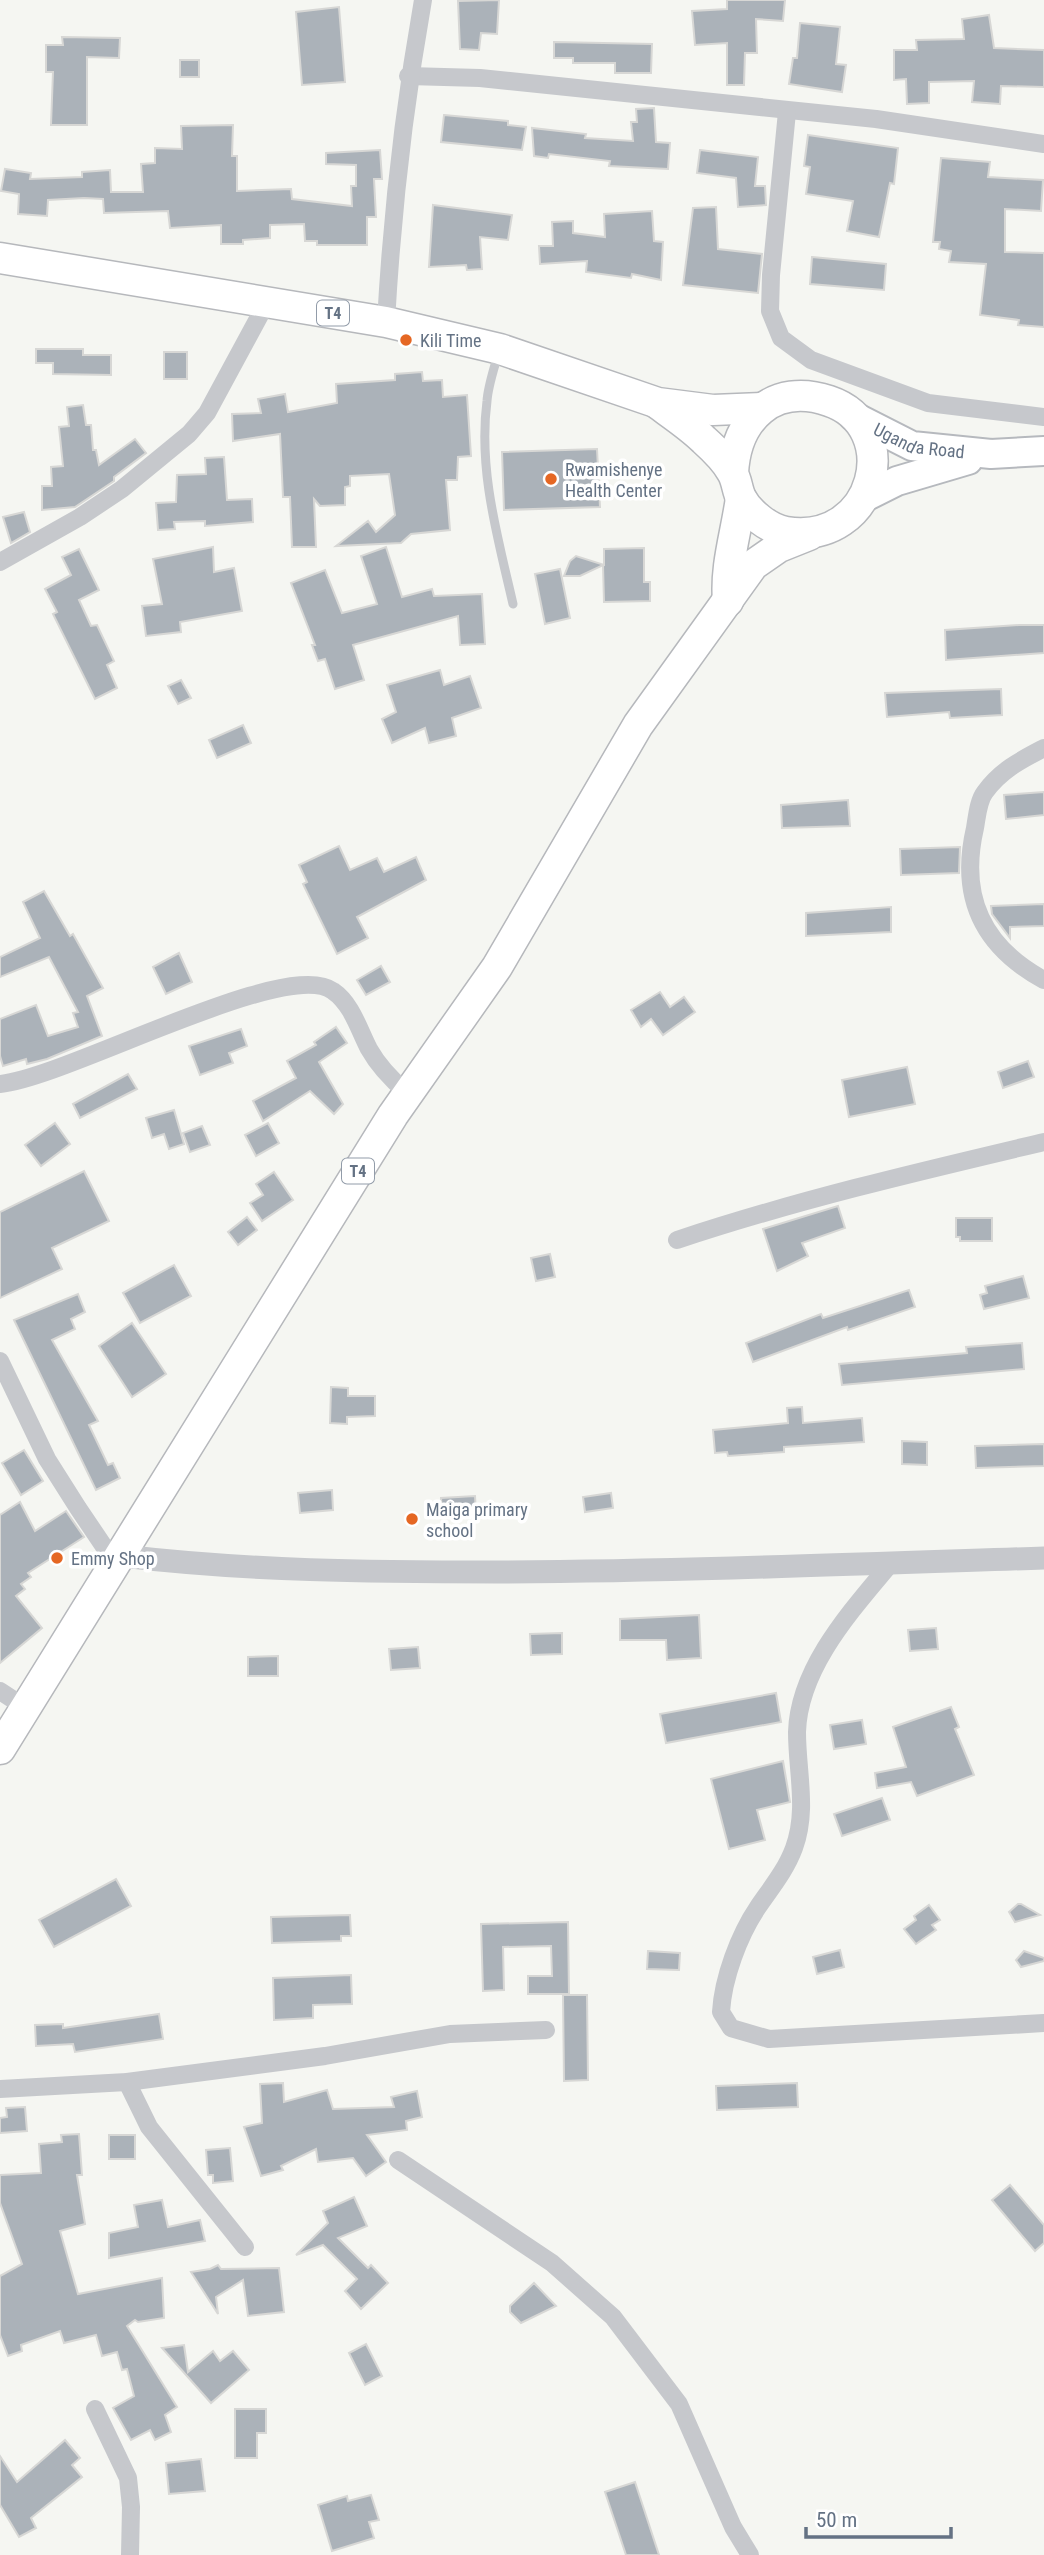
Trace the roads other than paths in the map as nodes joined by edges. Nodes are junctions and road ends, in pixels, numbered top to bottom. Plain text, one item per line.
1 (423, 0) edge
2 (408, 76) junction
3 (787, 112) junction
4 (1044, 144) edge
5 (0, 258) edge
6 (267, 302) junction
7 (386, 321) junction
8 (500, 349) junction
9 (658, 403) junction
10 (762, 408) junction
11 (853, 416) junction
12 (1044, 417) edge
13 (1044, 451) edge
14 (991, 454) junction
15 (737, 486) junction
16 (865, 497) junction
17 (809, 535) junction
18 (0, 562) edge
19 (728, 601) junction
20 (513, 604) dead end
21 (1044, 748) edge
22 (1044, 980) edge
23 (0, 1084) edge
24 (407, 1093) junction
25 (1044, 1142) edge
26 (677, 1240) dead end
27 (0, 1362) edge
28 (122, 1556) junction
29 (1044, 1558) edge
30 (891, 1563) junction
31 (0, 1691) edge
32 (26, 1708) junction
33 (0, 1749) edge
34 (1044, 2023) edge
35 (546, 2030) dead end
36 (127, 2082) junction
37 (0, 2089) edge
38 (398, 2160) dead end
39 (245, 2247) dead end
40 (95, 2409) dead end
41 (130, 2555) edge
42 (750, 2555) edge

1 - 2 street
2 - 3 street
2 - 7 street
3 - 4 street
3 - 12 street
5 - 6 highway, T4
6 - 7 highway, T4
6 - 18 street
7 - 8 highway, T4
8 - 9 highway, T4
8 - 20 lane
9 - 10 highway, T4
9 - 15 highway, T4
10 - 11 highway, T4
10 - 15 highway
11 - 14 main road, Uganda Road
11 - 16 highway
13 - 14 main road, Uganda Road
14 - 16 main road, Uganda Road
15 - 17 highway, T4
15 - 19 highway
16 - 17 highway, T4
17 - 19 highway, T4
19 - 24 highway, T4
21 - 22 street
23 - 24 street
24 - 28 highway, T4
25 - 26 street
27 - 28 street
28 - 30 street
28 - 32 highway, T4
29 - 30 street
30 - 34 street
31 - 32 street
32 - 33 highway, T4
35 - 36 street
36 - 37 street
36 - 39 street
38 - 42 street
40 - 41 street

